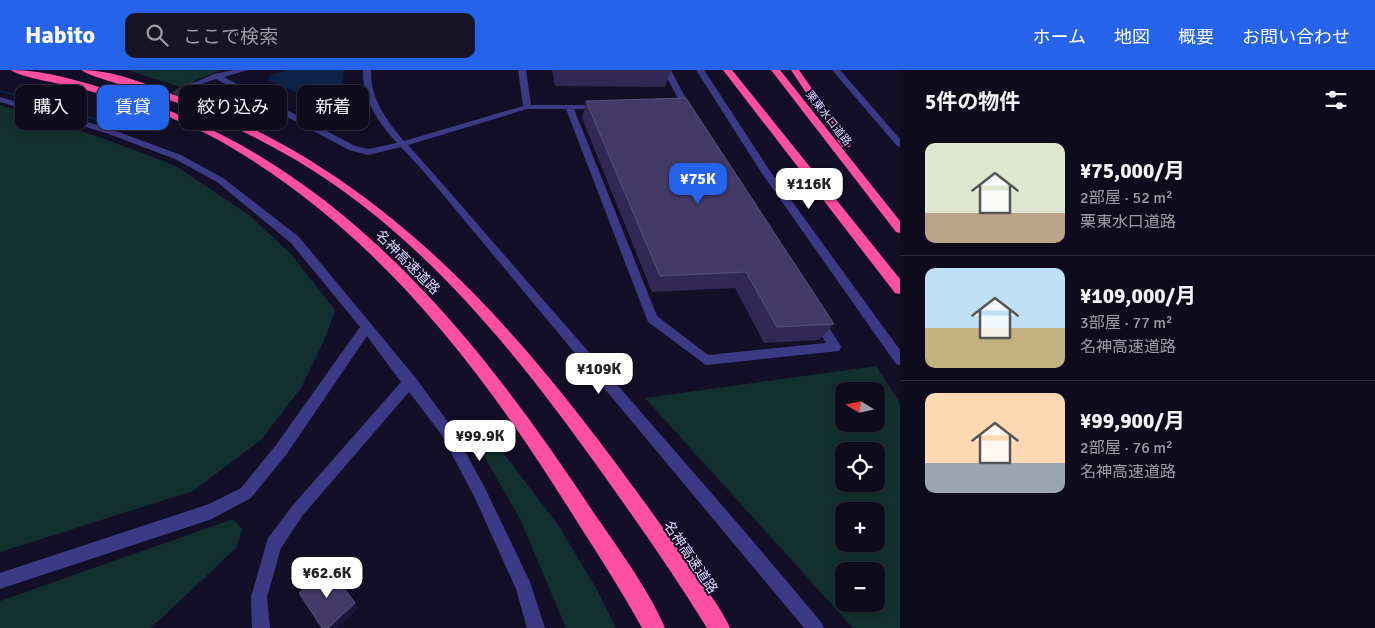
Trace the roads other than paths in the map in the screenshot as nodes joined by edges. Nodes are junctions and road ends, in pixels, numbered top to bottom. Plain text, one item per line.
1 (15, 70) edge
2 (85, 70) edge
3 (244, 70) edge
4 (367, 70) edge
5 (522, 70) edge
6 (667, 70) edge
7 (700, 70) edge
8 (728, 70) edge
9 (775, 70) edge
10 (795, 70) edge
11 (836, 70) edge
12 (217, 76) junction
13 (195, 84) tunnel mouth
14 (0, 98) edge
15 (569, 106) junction
16 (527, 107) junction
17 (608, 107) edge
18 (696, 123) edge
19 (109, 131) joint
20 (402, 144) junction
21 (900, 144) edge
22 (900, 227) edge
23 (900, 289) edge
24 (809, 306) edge
25 (367, 327) junction
26 (900, 360) edge
27 (410, 381) junction
28 (0, 581) edge
29 (261, 628) edge
30 (536, 628) edge
31 (654, 628) edge
32 (719, 628) edge
33 (815, 628) edge

1 - 31 highway, 名神高速道路
2 - 32 highway, 名神高速道路
3 - 12 street
4 - 20 street
5 - 16 street
6 - 18 street
7 - 26 street
8 - 23 highway
9 - 22 highway, 栗東水口道路
10 - 22 highway
11 - 21 street
12 - 13 street
12 - 20 street
14 - 19 street
15 - 16 street
15 - 17 street
15 - 24 street
16 - 20 street
19 - 25 street
20 - 33 street
25 - 27 street
25 - 28 street
27 - 29 street
27 - 30 street

